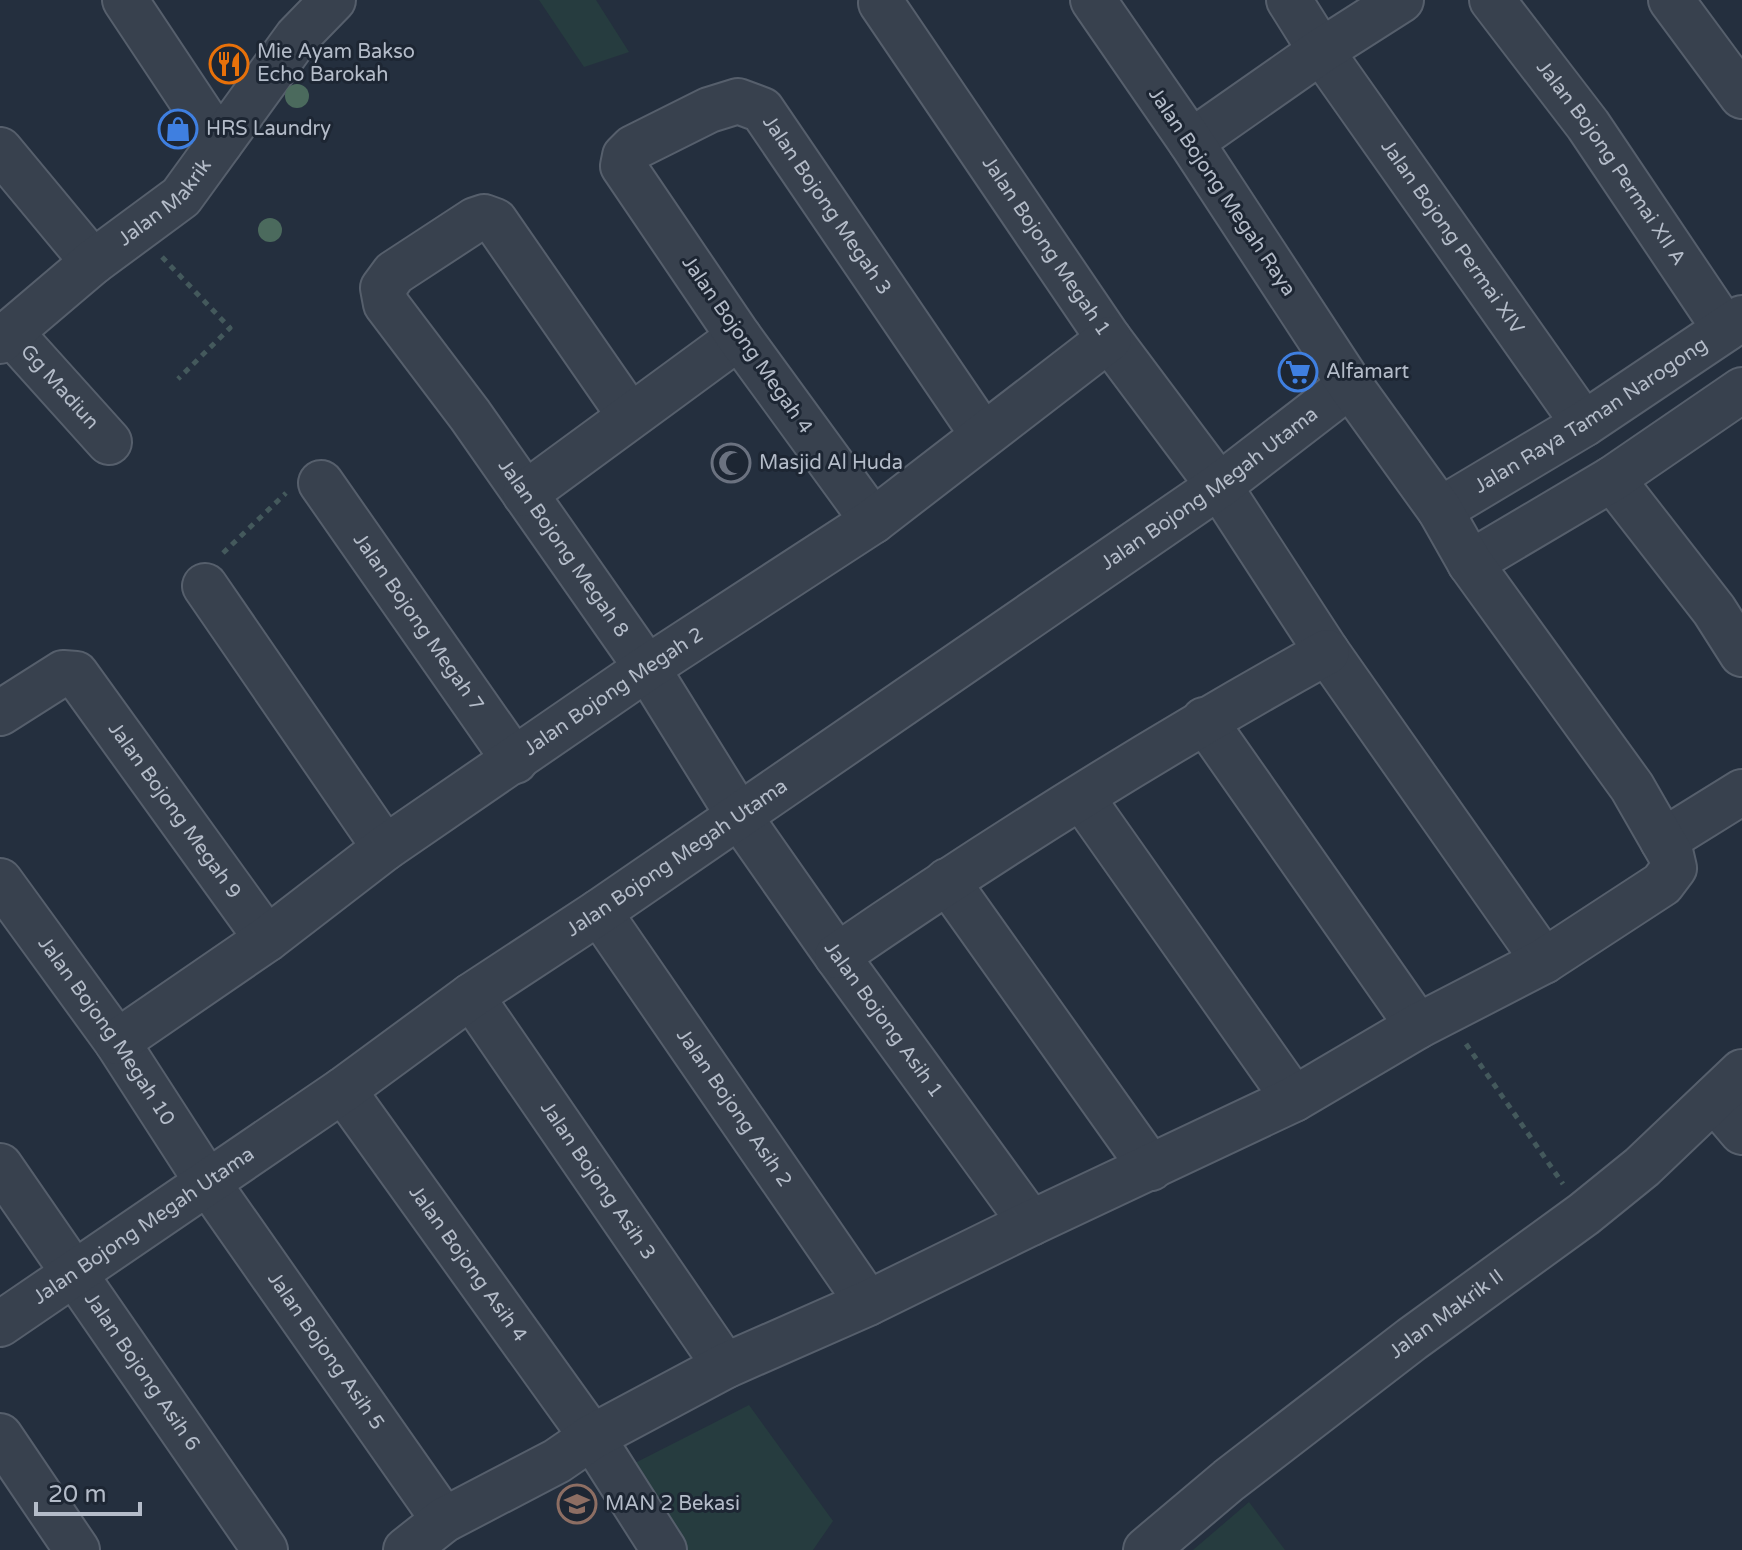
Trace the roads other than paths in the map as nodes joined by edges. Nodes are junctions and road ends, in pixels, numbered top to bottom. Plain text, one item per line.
1 (125, 0) edge
2 (333, 0) edge
3 (1093, 0) edge
4 (1289, 0) edge
5 (1401, 0) edge
6 (1492, 0) edge
7 (1671, 0) edge
8 (881, 3) dead end
9 (1321, 51) junction
10 (1742, 96) edge
11 (1191, 142) junction
12 (220, 143) junction
13 (0, 150) edge
14 (623, 166) joint
15 (93, 262) junction
16 (1734, 324) edge
17 (5, 336) edge
18 (739, 337) junction
19 (1109, 339) junction
20 (1350, 385) junction
21 (1742, 390) edge
22 (630, 416) junction
23 (1584, 424) junction
24 (983, 435) junction
25 (109, 442) dead end
26 (1612, 479) junction
27 (321, 483) road end
28 (1219, 486) junction
29 (525, 494) junction
30 (1440, 510) junction
31 (873, 521) junction
32 (1470, 563) junction
33 (205, 586) road end
34 (1728, 601) edge
35 (1327, 652) junction
36 (1742, 654) edge
37 (647, 668) junction
38 (0, 713) edge
39 (1204, 720) junction
40 (515, 761) junction
41 (1742, 792) edge
42 (1082, 798) junction
43 (739, 816) junction
44 (1663, 841) junction
45 (385, 848) junction
46 (0, 881) edge
47 (947, 881) junction
48 (599, 912) junction
49 (267, 939) junction
50 (837, 956) junction
51 (1544, 961) junction
52 (471, 996) junction
53 (1442, 1025) junction
54 (117, 1042) junction
55 (1728, 1086) edge
56 (343, 1090) junction
57 (1294, 1099) junction
58 (1742, 1132) edge
59 (0, 1166) edge
60 (1151, 1168) junction
61 (208, 1183) junction
62 (1031, 1223) junction
63 (76, 1273) junction
64 (868, 1303) junction
65 (0, 1324) edge
66 (725, 1366) junction
67 (0, 1436) edge
68 (592, 1437) junction
69 (444, 1520) junction
70 (77, 1550) edge
71 (265, 1550) edge
72 (406, 1550) edge
73 (664, 1550) edge
74 (1146, 1550) edge

1 - 12 street
2 - 12 street, Jalan Makrik
3 - 11 street, Jalan Bojong Megah Raya
4 - 9 street, Jalan Bojong Permai XIV
5 - 9 street
6 - 16 street, Jalan Bojong Permai XII A
7 - 10 street
8 - 19 street, Jalan Bojong Megah 1
9 - 11 street
9 - 23 street, Jalan Bojong Permai XIV
11 - 20 street, Jalan Bojong Megah Raya
12 - 15 street, Jalan Makrik
13 - 15 street
14 - 18 street, Jalan Bojong Megah 4
14 - 24 street, Jalan Bojong Megah 3
15 - 17 street, Jalan Makrik
16 - 23 street, Jalan Raya Taman Narogong
17 - 25 street, Gg Madiun
18 - 22 street
18 - 31 street, Jalan Bojong Megah 4
19 - 24 street, Jalan Bojong Megah 2
19 - 28 street, Jalan Bojong Megah 1
20 - 28 street, Jalan Bojong Megah Utama
20 - 30 street, Jalan Bojong Megah Raya
21 - 26 street
22 - 29 street
22 - 29 street, Jalan Bojong Megah 8
23 - 30 street, Jalan Raya Taman Narogong
24 - 31 street, Jalan Bojong Megah 2
26 - 32 street
26 - 34 street
27 - 40 street, Jalan Bojong Megah 7
28 - 35 street, Jalan Bojong Megah 1
28 - 43 street, Jalan Bojong Megah Utama
29 - 37 street, Jalan Bojong Megah 8
30 - 32 street, Jalan Bojong Megah Raya
31 - 37 street, Jalan Bojong Megah 2
32 - 44 street, Jalan Bojong Megah Raya
33 - 45 street
34 - 36 street
35 - 39 street
35 - 51 street, Jalan Bojong Megah 1
37 - 40 street, Jalan Bojong Megah 2
37 - 43 street, Jalan Bojong Megah 8
38 - 49 street, Jalan Bojong Megah 9
39 - 42 street
39 - 53 street
40 - 45 street, Jalan Bojong Megah 2
41 - 44 street
42 - 47 street
42 - 57 street
43 - 48 street, Jalan Bojong Megah Utama
43 - 50 street, Jalan Bojong Asih 1
44 - 51 street
45 - 49 street, Jalan Bojong Megah 2
46 - 54 street, Jalan Bojong Megah 10
47 - 50 street
47 - 60 street
48 - 52 street, Jalan Bojong Megah Utama
48 - 64 street, Jalan Bojong Asih 2
49 - 54 street, Jalan Bojong Megah 2
50 - 62 street, Jalan Bojong Asih 1
51 - 53 street
52 - 56 street, Jalan Bojong Megah Utama
52 - 66 street, Jalan Bojong Asih 3
53 - 57 street
54 - 61 street, Jalan Bojong Megah 10
55 - 58 street
55 - 74 street, Jalan Makrik II
56 - 61 street, Jalan Bojong Megah Utama
56 - 68 street, Jalan Bojong Asih 4
57 - 60 street
59 - 63 street, Jalan Bojong Asih 6
60 - 62 street
61 - 63 street, Jalan Bojong Megah Utama
61 - 69 street, Jalan Bojong Asih 5
62 - 64 street
63 - 65 street, Jalan Bojong Megah Utama
63 - 71 street, Jalan Bojong Asih 6
64 - 66 street
66 - 68 street
67 - 70 street
68 - 69 street
68 - 73 street, Jalan Bojong Asih 4
69 - 72 street

